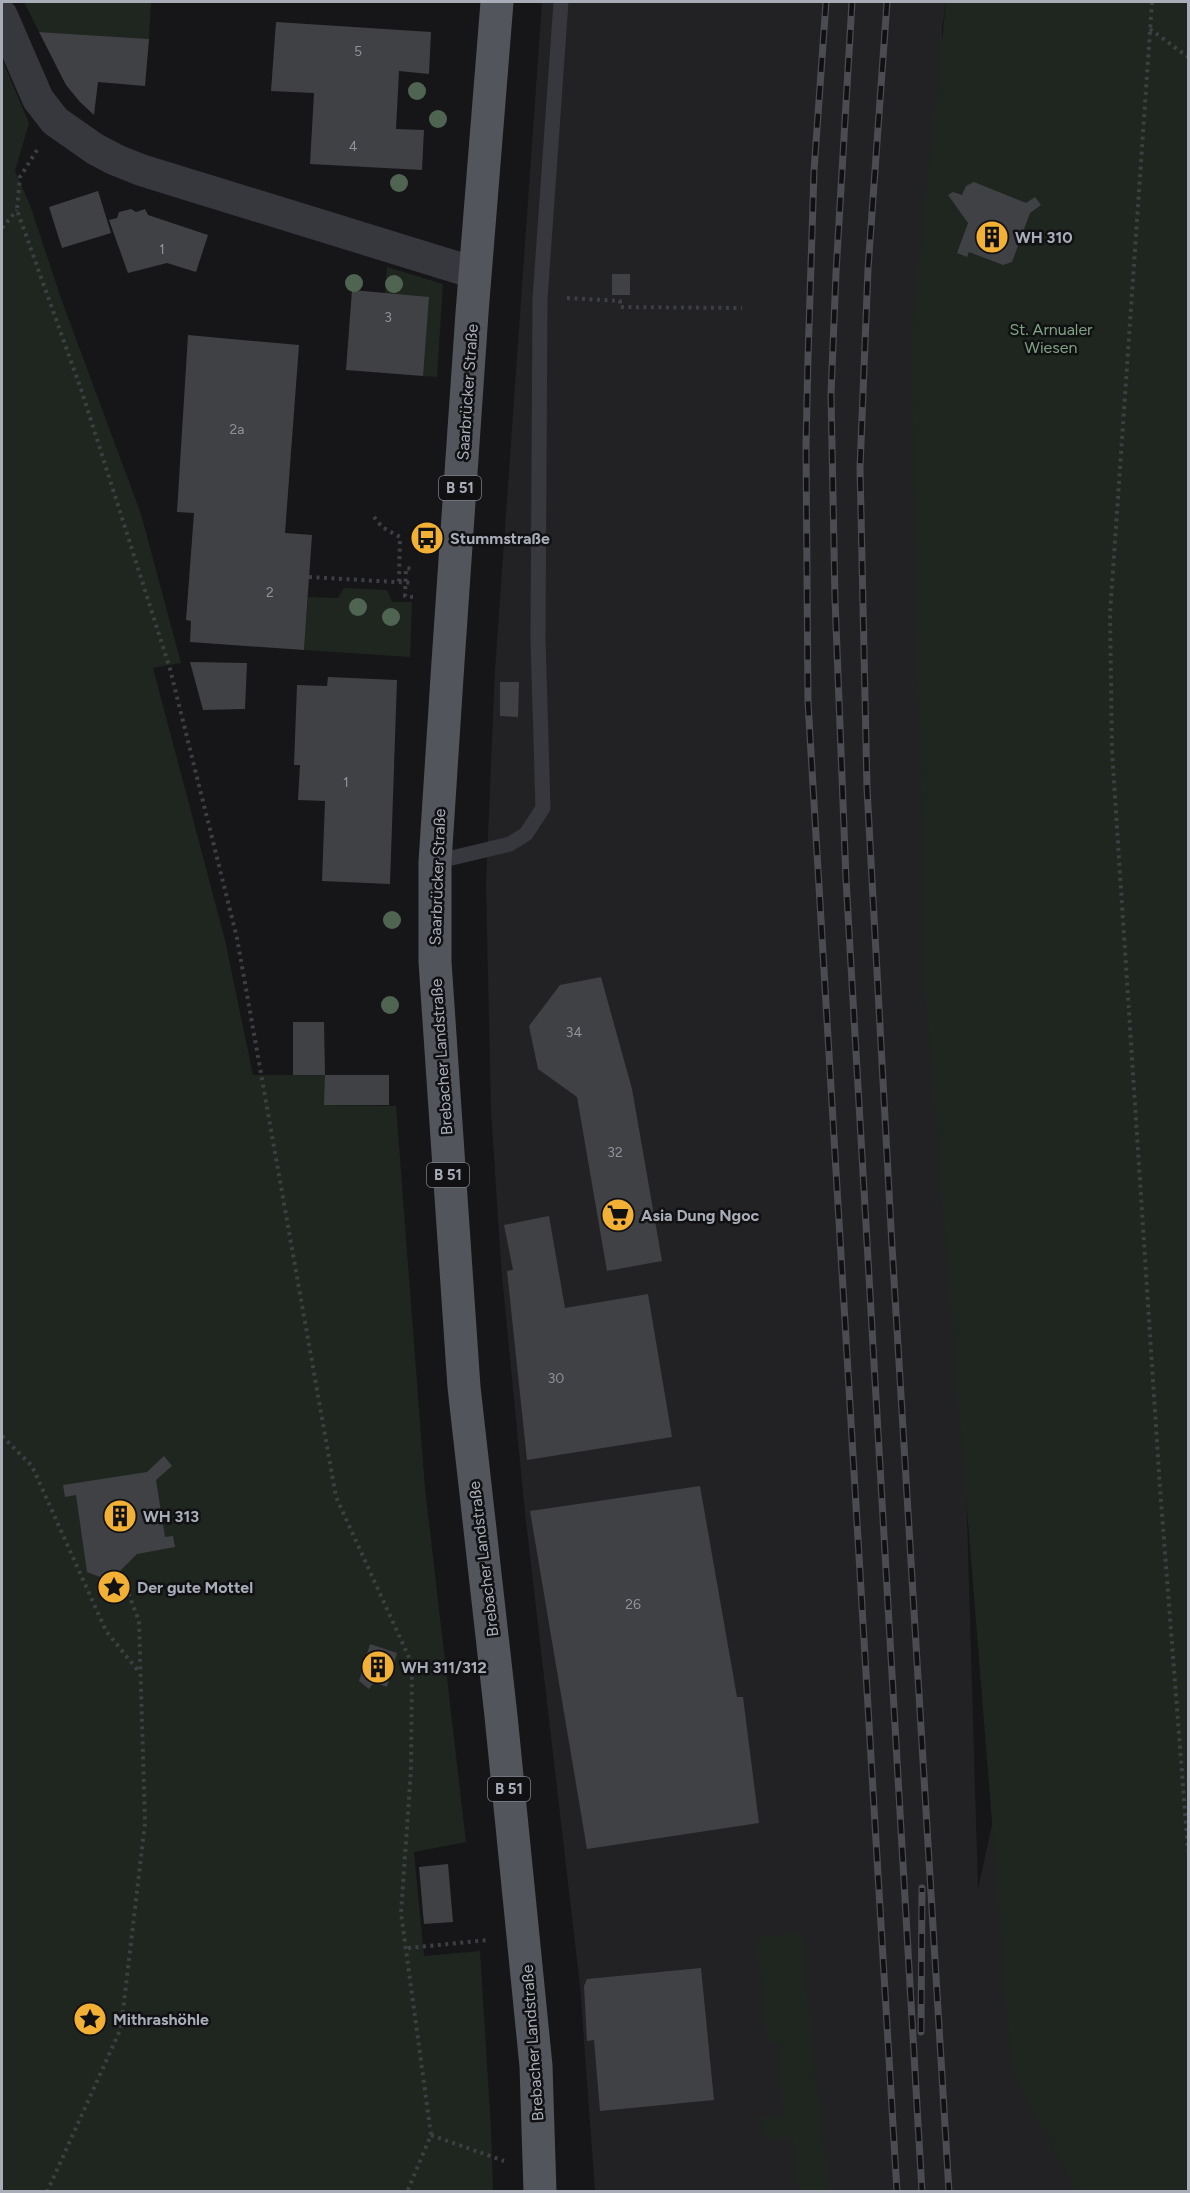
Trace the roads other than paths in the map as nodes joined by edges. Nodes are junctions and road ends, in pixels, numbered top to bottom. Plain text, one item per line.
1 (497, 2) edge
2 (561, 2) edge
3 (2, 16) edge
4 (476, 273) junction
5 (435, 862) junction
6 (435, 962) joint
7 (539, 2182) edge

1 - 4 main road, Saarbrücker Straße / B 51
2 - 5 lane
3 - 4 street
4 - 5 main road, Saarbrücker Straße / B 51
5 - 6 main road, Saarbrücker Straße / B 51
6 - 7 main road, Brebacher Landstraße / B 51

